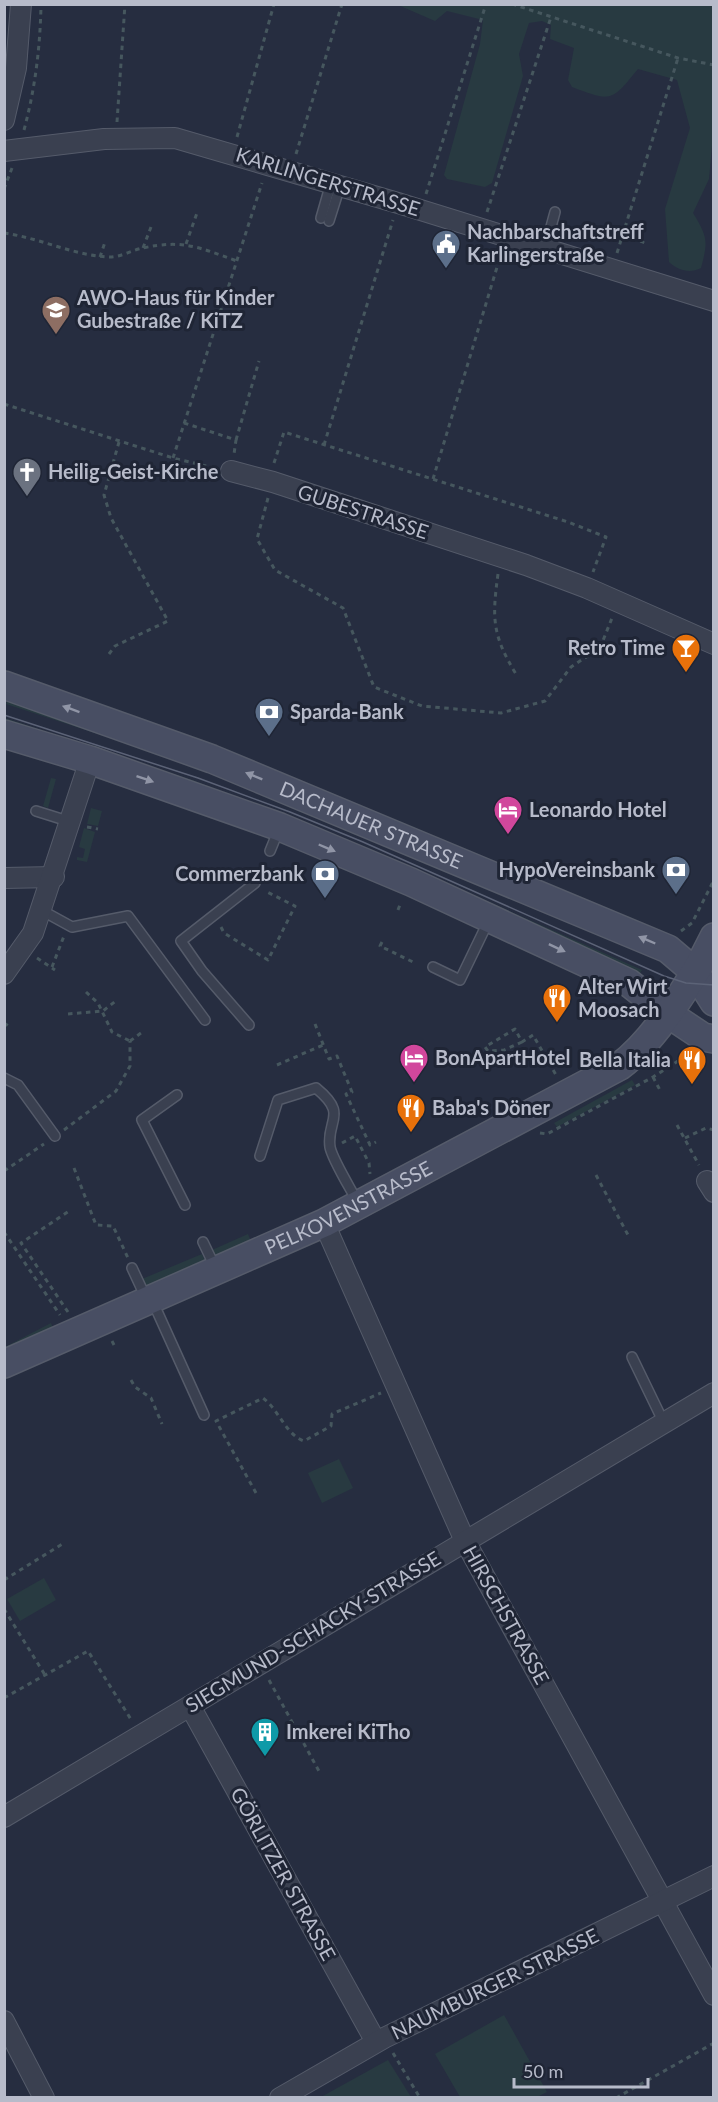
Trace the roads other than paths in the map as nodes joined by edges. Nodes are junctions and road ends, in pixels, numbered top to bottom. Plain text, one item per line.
1 (21, 4) edge
2 (4, 120) edge
3 (4, 151) edge
4 (335, 185) junction
5 (555, 212) dead end
6 (325, 220) dead end
7 (545, 249) junction
8 (714, 301) edge
9 (231, 471) road end
10 (714, 644) edge
11 (4, 686) edge
12 (4, 734) edge
13 (90, 760) junction
14 (36, 811) dead end
15 (76, 824) junction
16 (54, 877) junction
17 (4, 878) edge
18 (255, 885) road end
19 (41, 910) junction
20 (490, 917) junction
21 (714, 937) edge
22 (433, 967) dead end
23 (5, 971) edge
24 (695, 972) junction
25 (714, 1002) edge
26 (667, 1013) junction
27 (205, 1020) dead end
28 (249, 1025) dead end
29 (714, 1039) edge
30 (4, 1078) edge
31 (177, 1095) dead end
32 (56, 1136) road end
33 (260, 1155) dead end
34 (368, 1200) junction
35 (185, 1205) dead end
36 (324, 1223) junction
37 (203, 1242) dead end
38 (132, 1268) road end
39 (216, 1270) junction
40 (149, 1299) junction
41 (632, 1357) dead end
42 (4, 1364) edge
43 (714, 1393) edge
44 (204, 1415) dead end
45 (663, 1421) junction
46 (465, 1541) junction
47 (190, 1706) junction
48 (4, 1817) edge
49 (714, 1876) edge
50 (664, 1901) junction
51 (714, 1995) edge
52 (4, 2021) edge
53 (380, 2040) junction
54 (44, 2097) edge
55 (280, 2097) edge

1 - 2 street
3 - 4 street, KARLINGERSTRASSE
4 - 6 lane
4 - 7 street, KARLINGERSTRASSE
5 - 7 lane
7 - 8 street, KARLINGERSTRASSE
9 - 10 street, GUBESTRASSE
24 -> 11 main road, DACHAUER STRASSE
12 - 13 main road, DACHAUER STRASSE
13 - 15 street
13 -> 20 main road, DACHAUER STRASSE
14 - 15 lane
15 - 16 street
16 - 17 street
16 - 19 street
18 - 28 lane
19 - 23 street
19 - 27 lane
20 - 22 lane
20 -> 26 main road, DACHAUER STRASSE
21 - 24 main road, PELKOVENSTRASSE
24 - 25 main road, DACHAUER STRASSE
24 - 26 main road, PELKOVENSTRASSE
26 - 29 main road, DACHAUER STRASSE
26 - 34 main road, PELKOVENSTRASSE
30 - 32 lane
31 - 35 lane
33 - 34 lane
34 - 36 main road, PELKOVENSTRASSE
36 - 39 main road, PELKOVENSTRASSE
36 - 46 street, HIRSCHSTRASSE
37 - 39 lane
38 - 40 lane
39 - 40 main road, PELKOVENSTRASSE
40 - 42 main road, PELKOVENSTRASSE
40 - 44 lane
41 - 45 lane
43 - 45 street, SIEGMUND-SCHACKY-STRASSE
45 - 46 street, SIEGMUND-SCHACKY-STRASSE
46 - 47 street, SIEGMUND-SCHACKY-STRASSE
46 - 50 street, HIRSCHSTRASSE
47 - 48 street, SIEGMUND-SCHACKY-STRASSE
47 - 53 street, GÖRLITZER STRASSE
49 - 50 street, NAUMBURGER STRASSE
50 - 51 street, HIRSCHSTRASSE
50 - 53 street, NAUMBURGER STRASSE
52 - 54 street
53 - 55 street, NAUMBURGER STRASSE

